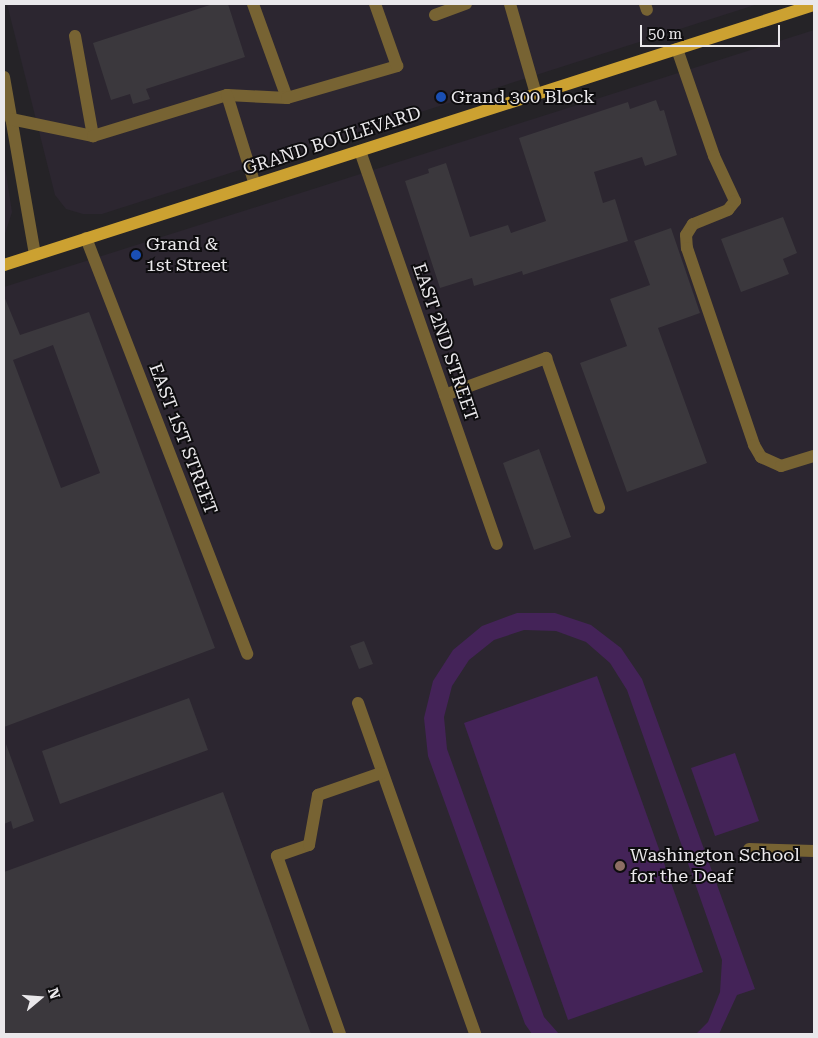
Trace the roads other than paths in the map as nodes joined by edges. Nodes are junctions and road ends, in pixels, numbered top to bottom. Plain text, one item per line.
1 (253, 4) edge
2 (375, 4) edge
3 (466, 4) edge
4 (510, 4) edge
5 (814, 5) edge
6 (435, 15) dead end
7 (75, 36) dead end
8 (677, 49) junction
9 (4, 77) edge
10 (227, 94) junction
11 (536, 94) junction
12 (287, 98) junction
13 (11, 119) junction
14 (93, 136) junction
15 (360, 151) junction
16 (255, 185) junction
17 (86, 238) junction
18 (35, 254) junction
19 (4, 265) edge
20 (445, 395) junction
21 (814, 456) edge
22 (599, 508) dead end
23 (497, 544) dead end
24 (247, 654) dead end
25 (358, 703) dead end
26 (381, 773) junction
27 (748, 849) dead end
28 (814, 851) edge
29 (340, 1034) edge
30 (475, 1034) edge

1 - 12 street
2 - 12 street
3 - 6 street
4 - 11 street
5 - 8 main road, GRAND BOULEVARD
7 - 14 street
8 - 11 main road, GRAND BOULEVARD
8 - 21 street
9 - 13 street
10 - 12 street
10 - 14 street
10 - 16 street
11 - 15 main road, GRAND BOULEVARD
13 - 14 street
13 - 18 street
15 - 16 main road, GRAND BOULEVARD
15 - 20 street, EAST 2ND STREET
16 - 17 main road, GRAND BOULEVARD
17 - 18 main road, GRAND BOULEVARD
17 - 24 street, EAST 1ST STREET
18 - 19 main road, GRAND BOULEVARD
20 - 22 street
20 - 23 street, EAST 2ND STREET
25 - 26 street
26 - 29 street
26 - 30 street
27 - 28 street

